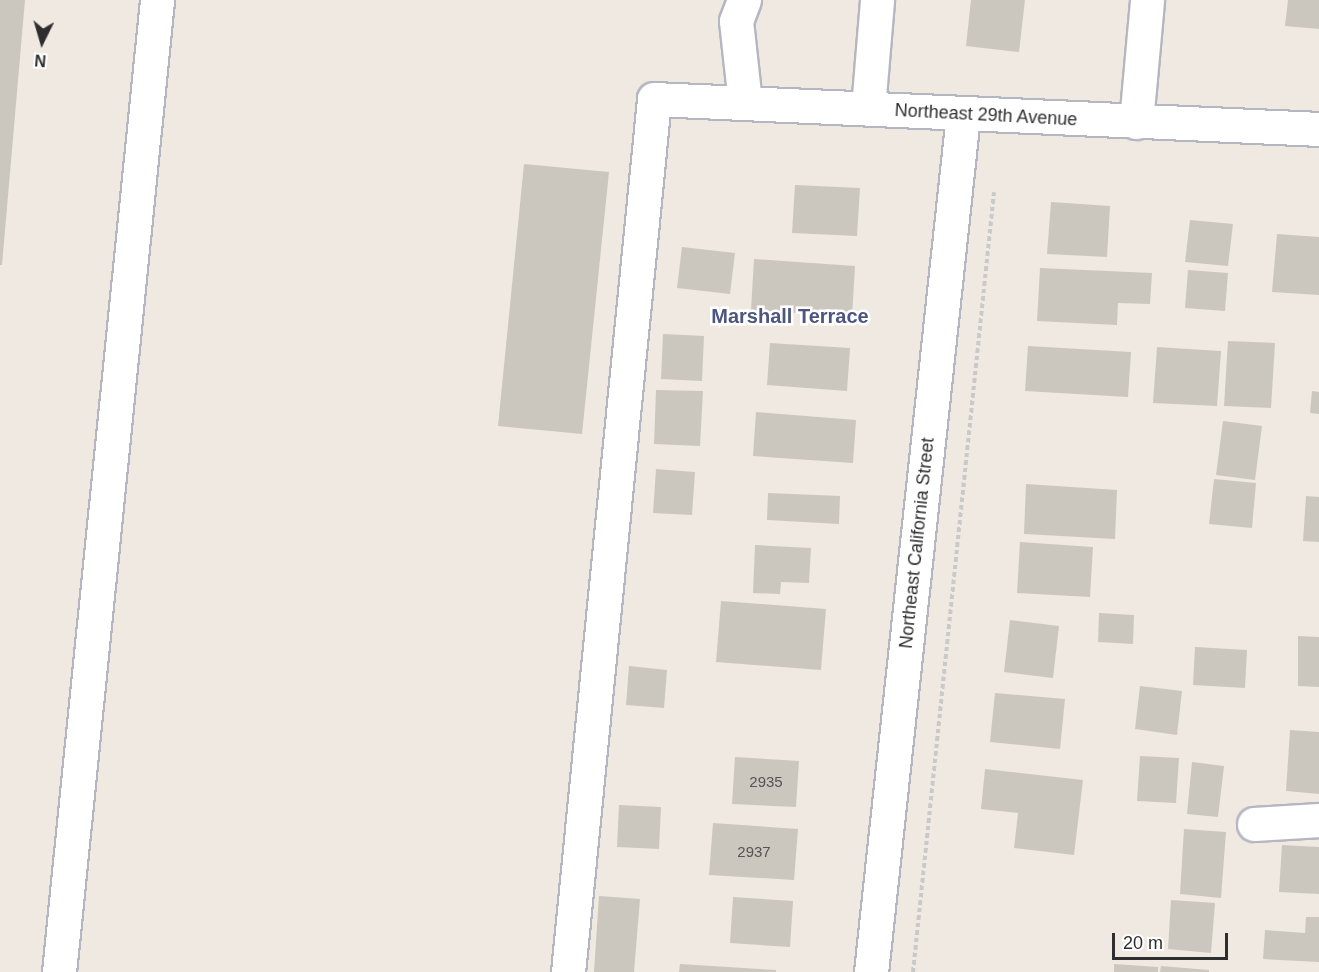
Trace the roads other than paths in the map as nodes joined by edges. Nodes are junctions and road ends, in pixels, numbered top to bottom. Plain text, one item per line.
1 (157, 0) edge
2 (744, 0) edge
3 (877, 0) edge
4 (1147, 0) edge
5 (745, 103) junction
6 (868, 108) junction
7 (963, 115) junction
8 (1136, 122) junction
9 (1319, 129) edge
10 (1319, 820) edge
11 (1254, 824) dead end
12 (59, 972) edge
13 (568, 972) edge
14 (871, 972) edge

1 - 12 street
2 - 5 street
3 - 6 street
4 - 8 street
5 - 6 street, Northeast 29th Avenue
5 - 13 street, Northeast 29th Avenue
6 - 7 street, Northeast 29th Avenue
7 - 8 street, Northeast 29th Avenue
7 - 14 street, Northeast California Street
8 - 9 street, Northeast 29th Avenue
10 - 11 street

